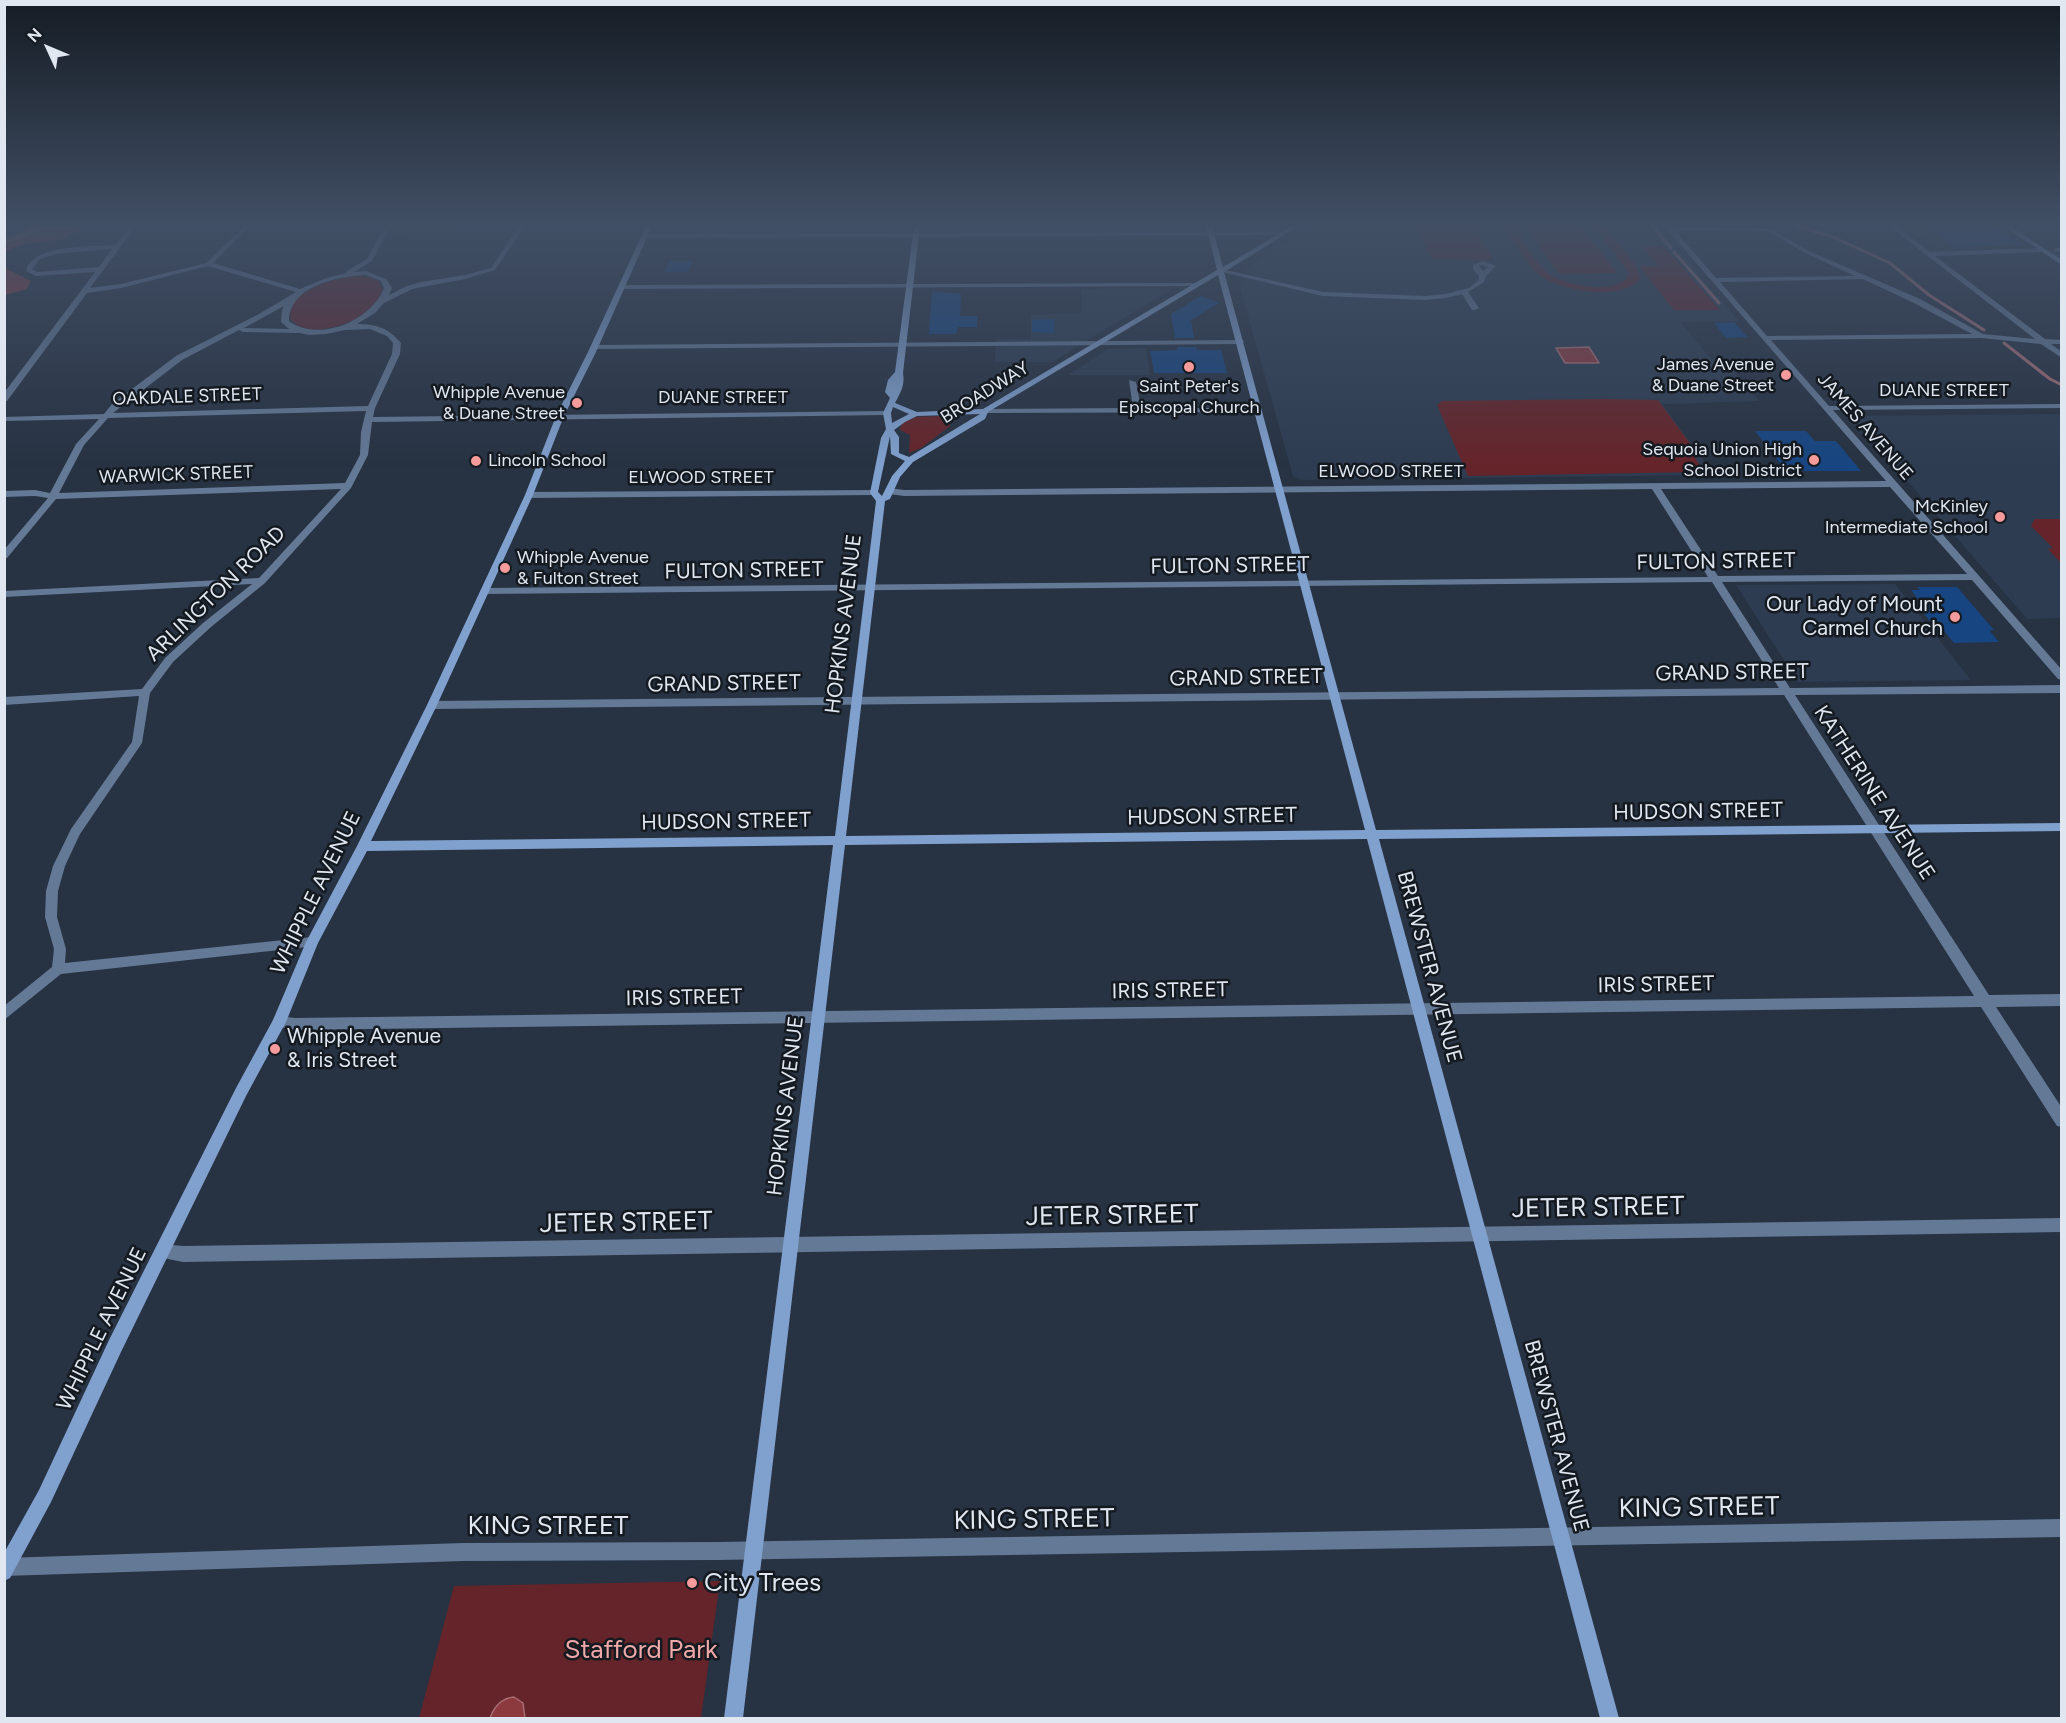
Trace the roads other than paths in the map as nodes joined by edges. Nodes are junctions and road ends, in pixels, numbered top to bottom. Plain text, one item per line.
1 (74, 306) edge
2 (279, 306) edge
3 (288, 306) edge
4 (379, 306) joint
5 (612, 306) edge
6 (907, 306) edge
7 (1161, 306) edge
8 (1230, 306) edge
9 (1738, 306) edge
10 (1927, 306) edge
11 (1997, 306) edge
12 (378, 327) junction
13 (300, 331) junction
14 (310, 332) junction
15 (224, 335) junction
16 (1981, 336) junction
17 (1766, 338) junction
18 (1240, 342) junction
19 (2043, 342) junction
20 (2061, 342) edge
21 (902, 344) junction
22 (1100, 344) junction
23 (594, 347) junction
24 (2061, 356) edge
25 (1132, 382) dead end
26 (4, 399) edge
27 (892, 401) junction
28 (2061, 406) edge
29 (371, 408) junction
30 (1827, 408) junction
31 (1137, 410) junction
32 (1258, 410) junction
33 (985, 411) junction
34 (886, 413) junction
35 (949, 413) junction
36 (916, 414) junction
37 (106, 416) junction
38 (560, 417) junction
39 (4, 419) edge
40 (368, 420) junction
41 (890, 429) junction
42 (937, 443) junction
43 (910, 460) junction
44 (879, 472) junction
45 (1893, 484) junction
46 (348, 486) junction
47 (1655, 486) junction
48 (1279, 490) junction
49 (890, 491) junction
50 (4, 494) edge
51 (529, 495) junction
52 (52, 496) junction
53 (878, 496) junction
54 (4, 556) edge
55 (1974, 577) junction
56 (1714, 580) junction
57 (262, 581) junction
58 (1304, 584) junction
59 (871, 588) junction
60 (485, 591) junction
61 (4, 594) edge
62 (2061, 677) edge
63 (2061, 689) edge
64 (145, 692) junction
65 (1785, 692) junction
66 (1335, 697) junction
67 (4, 701) edge
68 (858, 702) junction
69 (432, 705) junction
70 (2061, 827) edge
71 (1874, 829) junction
72 (1372, 835) junction
73 (841, 840) junction
74 (363, 846) junction
75 (312, 942) junction
76 (58, 969) junction
77 (1985, 1000) junction
78 (2061, 1000) edge
79 (1418, 1009) junction
80 (4, 1014) edge
81 (819, 1017) junction
82 (279, 1022) junction
83 (2061, 1121) edge
84 (2061, 1225) edge
85 (1479, 1235) junction
86 (792, 1245) junction
87 (163, 1252) junction
88 (2061, 1528) edge
89 (1561, 1536) junction
90 (754, 1550) junction
91 (5, 1569) edge
92 (734, 1719) edge
93 (1610, 1719) edge

1 - 26 street
2 - 15 street
3 - 13 street
4 - 12 street
4 - 14 street
5 - 23 street, WHIPPLE AVENUE
6 - 21 street
7 - 22 street, BROADWAY
8 - 18 street, BREWSTER AVENUE
9 - 17 street, JAMES AVENUE
10 - 16 street
11 - 19 street
12 - 14 street
12 - 29 street, ARLINGTON ROAD
13 - 14 street
13 - 15 street
15 - 37 street
16 - 17 street
16 - 19 street
17 - 30 street, JAMES AVENUE
18 - 22 street
18 - 32 street, BREWSTER AVENUE
19 - 20 street
19 - 24 street
21 - 22 street
21 - 23 street
21 - 27 street
22 - 33 street, BROADWAY
23 - 38 street, WHIPPLE AVENUE
25 - 31 street
27 - 34 street
27 - 36 street
28 - 30 street, DUANE STREET
29 - 37 street, OAKDALE STREET
29 - 40 street, ARLINGTON ROAD
30 - 45 street, JAMES AVENUE
31 - 32 street
31 - 33 street
32 - 48 street, BREWSTER AVENUE
33 - 35 street
33 - 42 street, BROADWAY
34 - 38 street, DUANE STREET
34 - 41 street
35 - 36 street
35 - 42 street
36 - 41 street
37 - 39 street, OAKDALE STREET
37 - 52 street
38 - 40 street
38 - 51 street, WHIPPLE AVENUE
40 - 46 street, ARLINGTON ROAD
41 - 43 street
41 - 44 street, HOPKINS AVENUE
42 - 43 street, BROADWAY
43 - 49 street, BROADWAY
44 - 49 street
44 - 53 street, HOPKINS AVENUE
45 - 47 street, ELWOOD STREET
45 - 55 street, JAMES AVENUE
46 - 52 street, WARWICK STREET
46 - 57 street, ARLINGTON ROAD
47 - 48 street, ELWOOD STREET
47 - 56 street, KATHERINE AVENUE
48 - 49 street, ELWOOD STREET
48 - 58 street, BREWSTER AVENUE
49 - 53 street
50 - 52 street, WARWICK STREET
51 - 53 street, ELWOOD STREET
51 - 60 street, WHIPPLE AVENUE
52 - 54 street
53 - 59 street, HOPKINS AVENUE
55 - 56 street, FULTON STREET
55 - 62 street, JAMES AVENUE
56 - 58 street, FULTON STREET
56 - 65 street, KATHERINE AVENUE
57 - 61 street
57 - 64 street, ARLINGTON ROAD
58 - 59 street, FULTON STREET
58 - 66 street, BREWSTER AVENUE
59 - 60 street, FULTON STREET
59 - 68 street, HOPKINS AVENUE
60 - 69 street, WHIPPLE AVENUE
63 - 65 street, GRAND STREET
64 - 67 street
64 - 76 street, ARLINGTON ROAD
65 - 66 street, GRAND STREET
65 - 71 street, KATHERINE AVENUE
66 - 68 street, GRAND STREET
66 - 72 street, BREWSTER AVENUE
68 - 69 street, GRAND STREET
68 - 73 street, HOPKINS AVENUE
69 - 74 street, WHIPPLE AVENUE
70 - 71 street, HUDSON STREET
71 - 72 street, HUDSON STREET
71 - 77 street, KATHERINE AVENUE
72 - 73 street, HUDSON STREET
72 - 79 street, BREWSTER AVENUE
73 - 74 street, HUDSON STREET
73 - 81 street, HOPKINS AVENUE
74 - 75 street, WHIPPLE AVENUE
75 - 76 street
75 - 82 street, WHIPPLE AVENUE
76 - 80 street
77 - 78 street, IRIS STREET
77 - 79 street, IRIS STREET
77 - 83 street, KATHERINE AVENUE
79 - 81 street, IRIS STREET
79 - 85 street, BREWSTER AVENUE
81 - 82 street, IRIS STREET
81 - 86 street, HOPKINS AVENUE
82 - 87 street, WHIPPLE AVENUE
84 - 85 street, JETER STREET
85 - 86 street, JETER STREET
85 - 89 street, BREWSTER AVENUE
86 - 87 street, JETER STREET
86 - 90 street, HOPKINS AVENUE
87 - 91 street, WHIPPLE AVENUE
88 - 89 street, KING STREET
89 - 90 street, KING STREET
89 - 93 street, BREWSTER AVENUE
90 - 91 street, KING STREET
90 - 92 street, HOPKINS AVENUE

